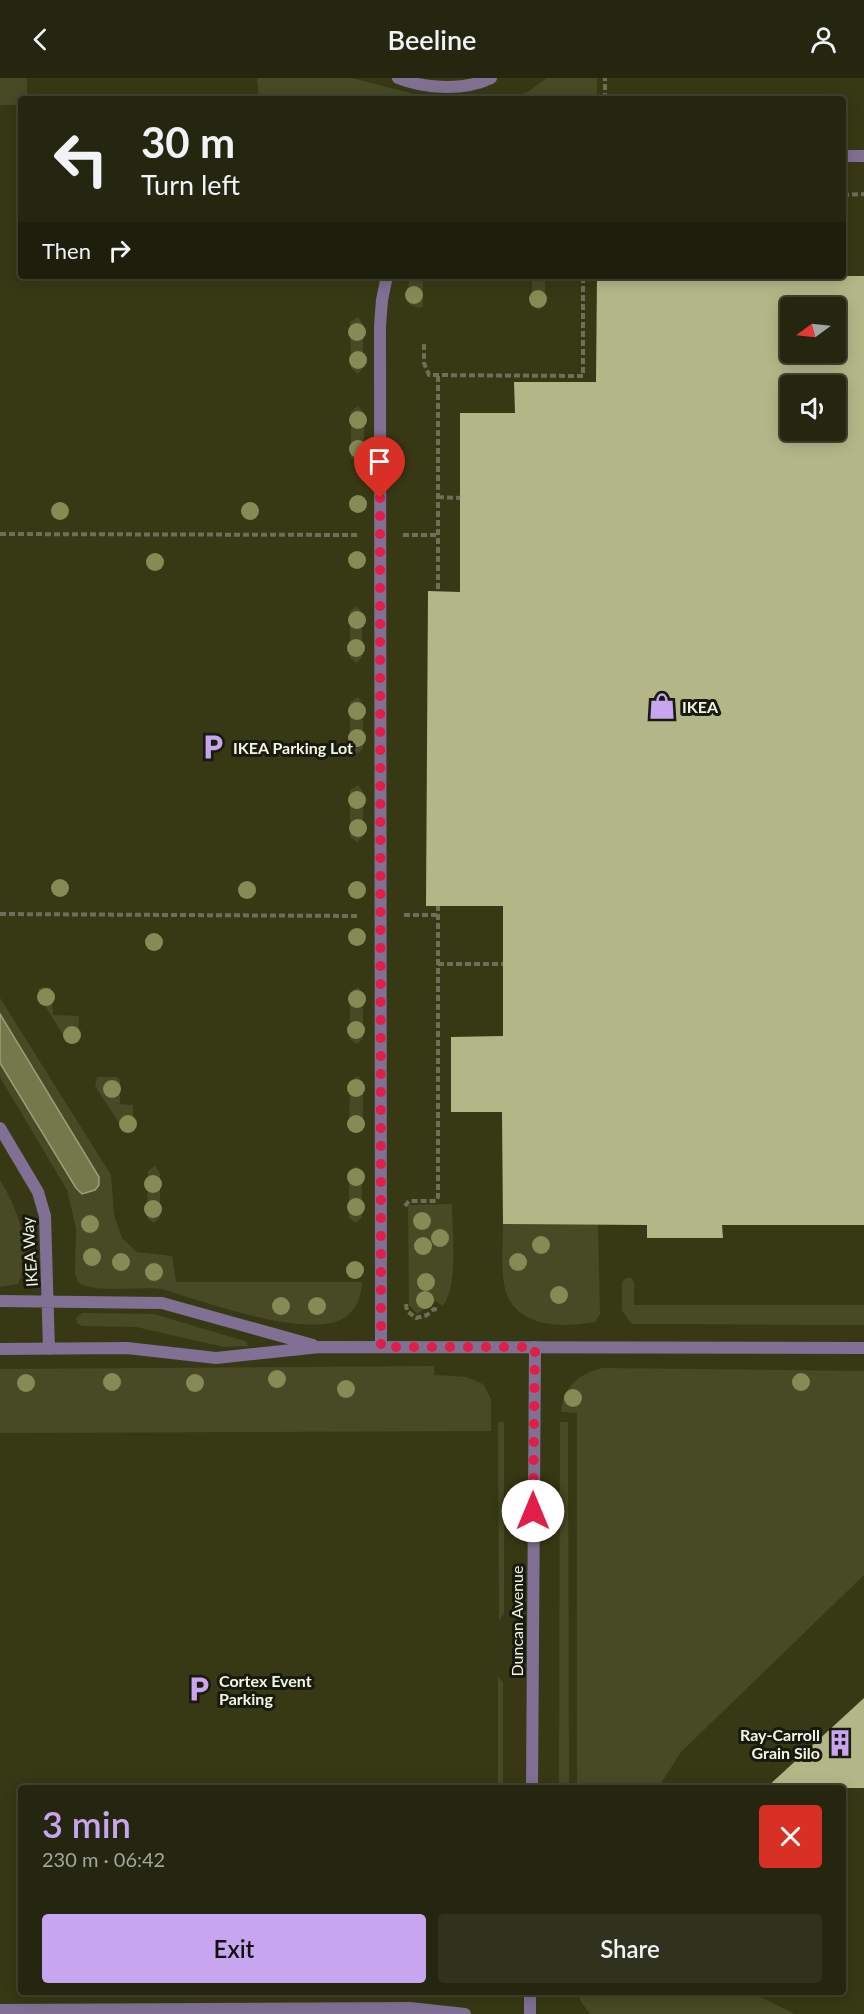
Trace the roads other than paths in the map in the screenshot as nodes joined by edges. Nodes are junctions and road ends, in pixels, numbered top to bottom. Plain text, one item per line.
1 (398, 78) edge
2 (491, 78) edge
3 (846, 156) edge
4 (864, 156) edge
5 (386, 279) edge
6 (0, 1128) edge
7 (0, 1301) edge
8 (48, 1301) junction
9 (320, 1347) junction
10 (381, 1347) junction
11 (535, 1347) junction
12 (864, 1348) edge
13 (49, 1349) junction
14 (0, 1350) edge
15 (532, 1785) edge
16 (530, 1995) edge
17 (0, 2010) edge
18 (465, 2014) edge
19 (530, 2014) edge

1 - 2 street
3 - 4 street
5 - 10 street
6 - 8 street, IKEA Way
7 - 8 street
8 - 9 street
8 - 13 street, IKEA Way
9 - 10 street
9 - 13 street
10 - 11 street
11 - 12 street
11 - 15 street, Duncan Avenue
13 - 14 street
16 - 19 street
17 - 18 street

